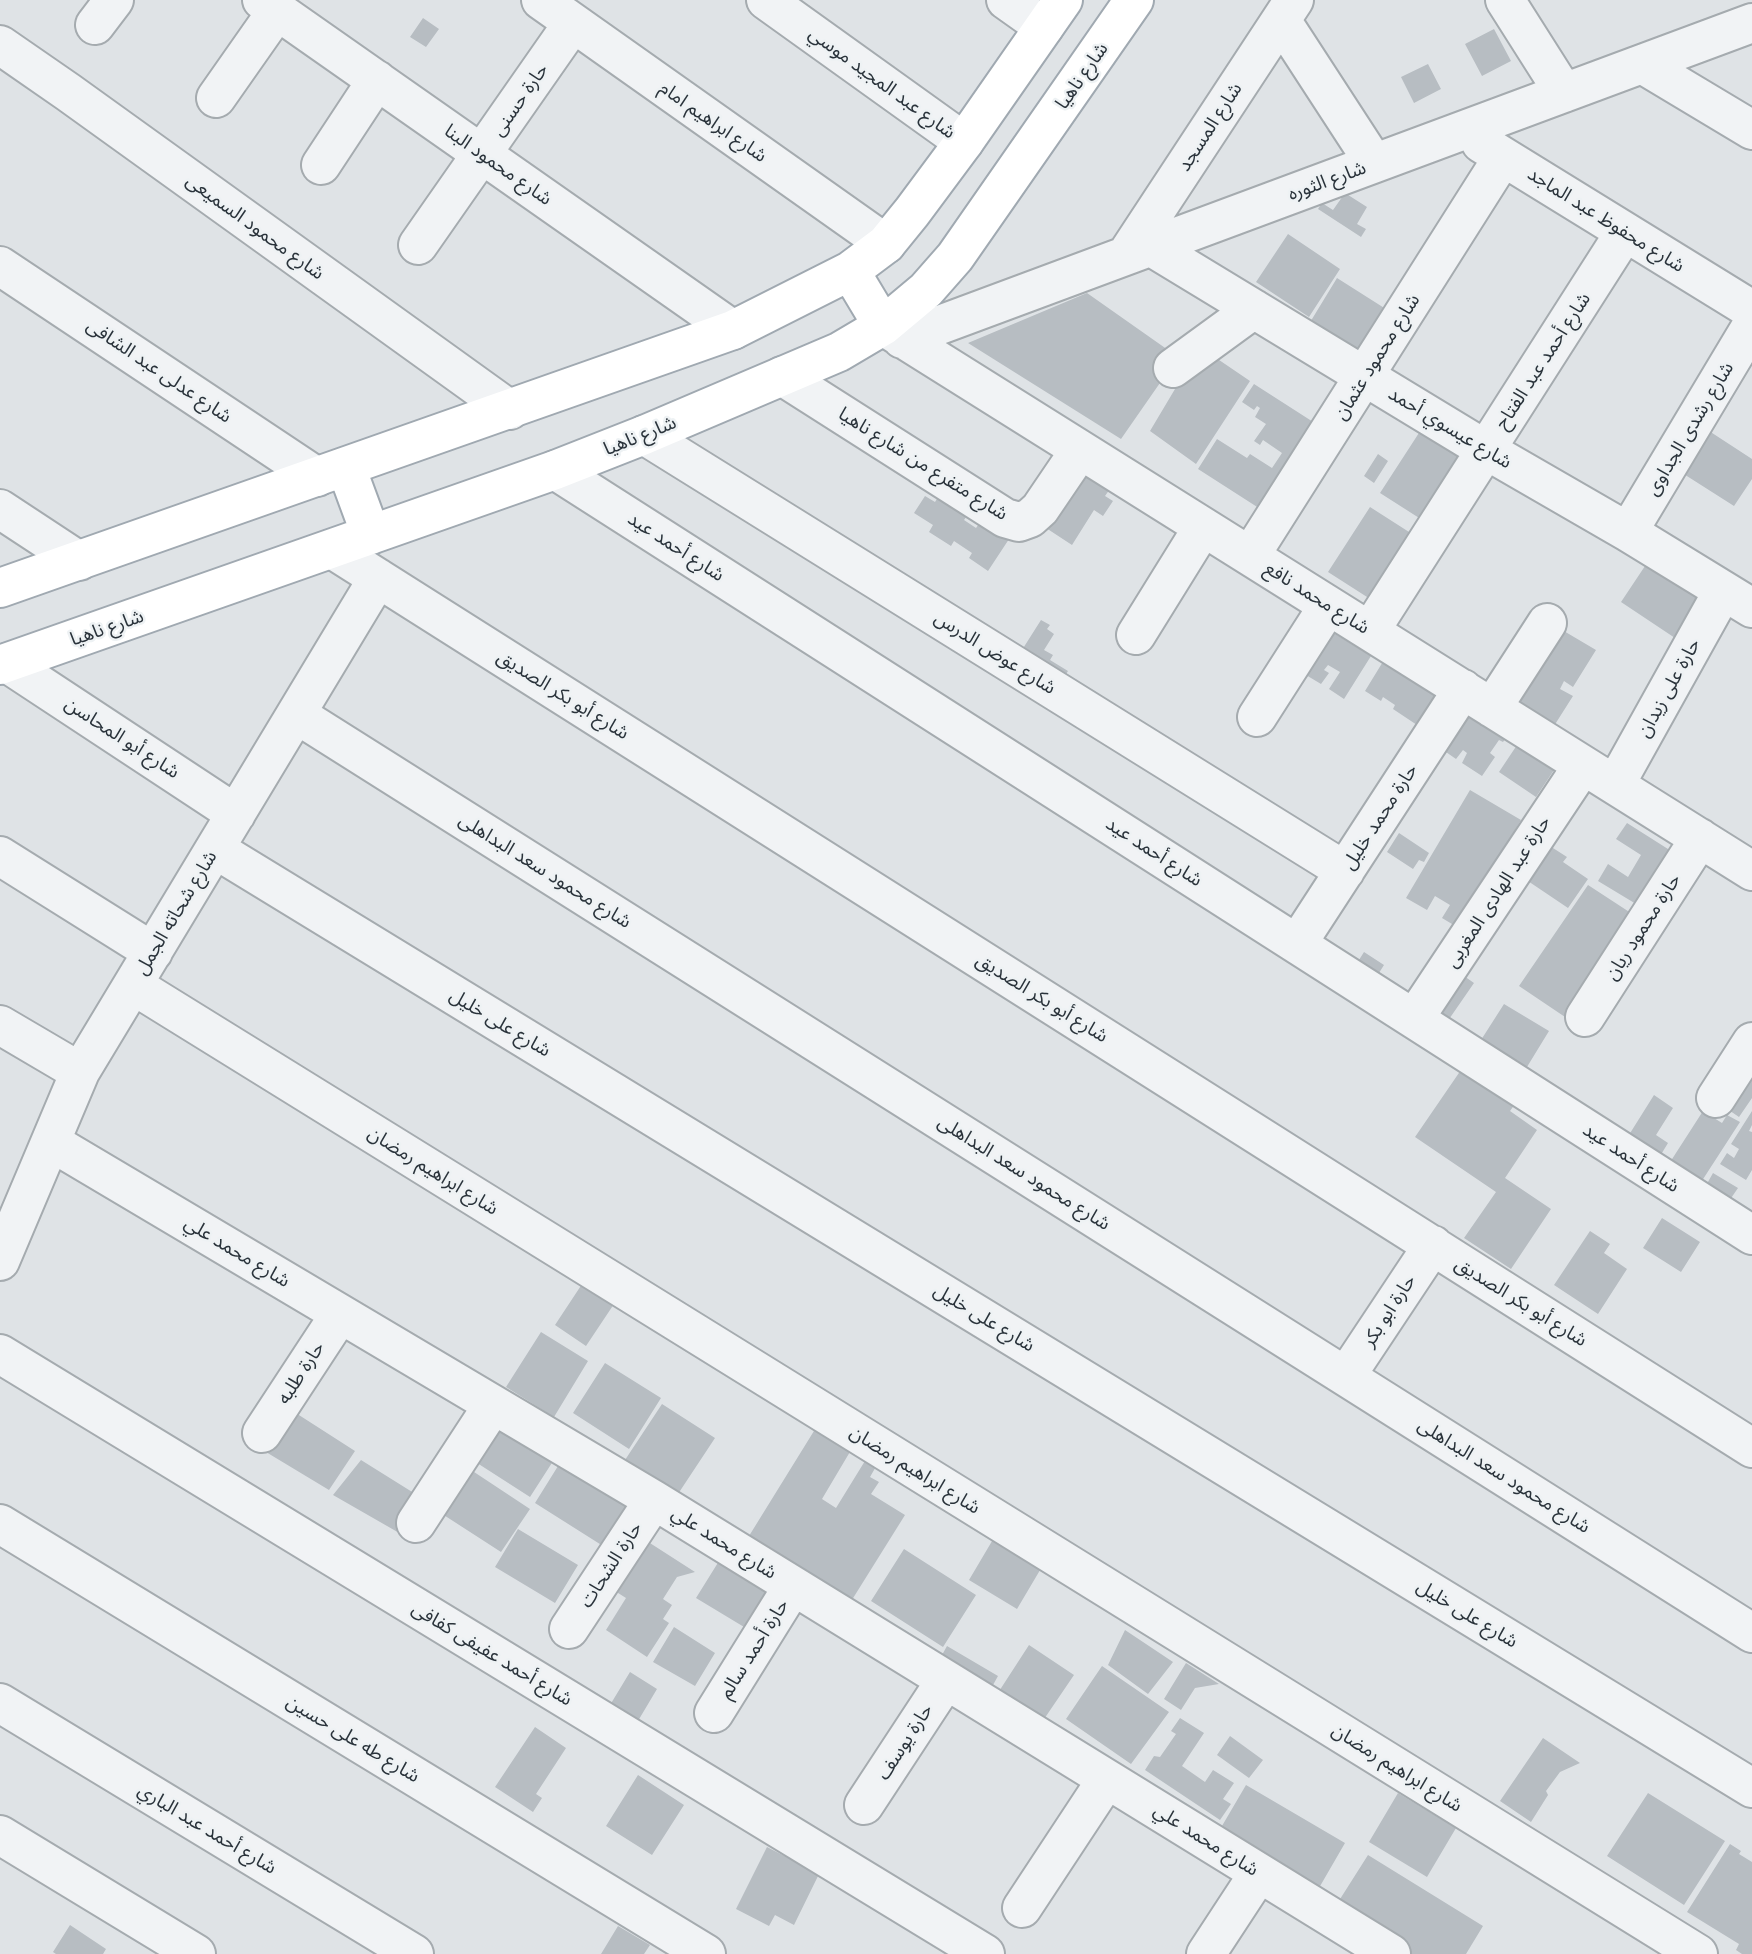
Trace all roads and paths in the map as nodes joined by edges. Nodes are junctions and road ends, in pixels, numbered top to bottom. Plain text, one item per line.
1 (541, 0) edge
2 (766, 0) edge
3 (1006, 0) edge
4 (1134, 0) edge
5 (1505, 0) edge
6 (270, 5) edge
7 (1288, 10) edge
8 (1053, 13) edge
9 (573, 23) junction
10 (1752, 23) edge
11 (0, 46) edge
12 (1642, 64) junction
13 (377, 80) junction
14 (1564, 93) junction
15 (216, 99) dead end
16 (1752, 130) edge
17 (1461, 131) junction
18 (964, 142) junction
19 (482, 154) junction
20 (1503, 157) junction
21 (1374, 163) junction
22 (321, 164) dead end
23 (1625, 232) junction
24 (886, 244) junction
25 (418, 245) dead end
26 (1138, 250) junction
27 (0, 266) edge
28 (850, 271) junction
29 (1254, 309) junction
30 (1752, 310) edge
31 (1752, 326) edge
32 (733, 330) junction
33 (892, 332) junction
34 (1173, 368) dead end
35 (782, 376) junction
36 (1365, 376) junction
37 (509, 410) junction
38 (645, 435) junction
39 (1080, 450) junction
40 (1486, 450) junction
41 (555, 470) junction
42 (332, 472) junction
43 (0, 509) edge
44 (1203, 527) junction
45 (1628, 532) junction
46 (371, 535) junction
47 (332, 549) junction
48 (1250, 556) junction
49 (79, 561) junction
50 (378, 578) junction
51 (0, 588) edge
52 (1738, 599) edge
53 (1328, 606) junction
54 (1547, 623) dead end
55 (1370, 631) junction
56 (1136, 635) dead end
57 (4, 664) edge
58 (1477, 699) junction
59 (296, 714) junction
60 (1257, 717) dead end
61 (1583, 765) junction
62 (1615, 785) junction
63 (236, 814) junction
64 (1700, 838) junction
65 (215, 849) junction
66 (0, 856) edge
67 (1748, 859) edge
68 (1345, 871) junction
69 (1297, 944) junction
70 (153, 952) junction
71 (133, 985) junction
72 (1585, 1017) dead end
73 (1414, 1019) junction
74 (0, 1025) edge
75 (1752, 1042) edge
76 (80, 1072) junction
77 (1716, 1098) dead end
78 (51, 1142) junction
79 (1752, 1235) edge
80 (1433, 1245) junction
81 (0, 1261) edge
82 (340, 1314) junction
83 (0, 1354) edge
84 (1346, 1377) junction
85 (493, 1405) junction
86 (262, 1433) dead end
87 (1752, 1448) edge
88 (654, 1500) junction
89 (416, 1523) dead end
90 (0, 1524) edge
91 (793, 1586) junction
92 (569, 1629) dead end
93 (1752, 1633) edge
94 (946, 1680) junction
95 (0, 1703) edge
96 (714, 1713) dead end
97 (1107, 1779) junction
98 (1752, 1788) edge
99 (864, 1805) dead end
100 (0, 1835) edge
101 (1259, 1873) junction
102 (1022, 1908) dead end
103 (1385, 1953) edge
104 (196, 1954) edge
105 (414, 1954) edge
106 (706, 1954) edge
107 (985, 1954) edge
108 (1206, 1954) edge
109 (1698, 1954) edge

1 - 9 street, شارع ابراهيم امام
2 - 18 street, شارع عبد المجيد موسي
3 - 8 street
4 - 33 main road, شارع ناهيا
5 - 14 street
6 - 13 street, شارع محمود البنا
6 - 15 street
7 - 21 street
7 - 26 street, شارع المسجد
8 - 18 main road
9 - 19 street, حارة حسنى
9 - 24 street, شارع ابراهيم امام
10 - 12 street, شارع الثوره
11 - 37 street, شارع محمود السميعى
12 - 14 street, شارع الثوره
12 - 16 street
13 - 19 street, شارع محمود البنا
13 - 22 street
14 - 17 street, شارع الثوره
17 - 20 street, شارع محفوظ عبد الماجد
17 - 21 street, شارع الثوره
18 - 24 main road
19 - 25 street, حارة حسنى
19 - 32 street, شارع محمود البنا
20 - 23 street, شارع محفوظ عبد الماجد
20 - 36 street, شارع محمود عثمان
21 - 26 street, شارع الثوره
23 - 30 street, شارع محفوظ عبد الماجد
23 - 40 street, شارع أحمد عبد الفتاح
24 - 28 main road
26 - 29 street, شارع عيسوي أحمد
26 - 33 street, شارع الثوره
27 - 42 street, شارع عدلى عبد الشافى
28 - 32 main road
28 - 33 main road
29 - 34 street
29 - 36 street, شارع عيسوي أحمد
31 - 45 street, شارع رشدى الجداوى
32 - 37 main road
33 - 35 main road, شارع ناهيا
33 - 39 street, شارع محمد نافع
35 - 38 main road, شارع ناهيا
35 - 39 street, شارع متفرع من شارع ناهيا
36 - 40 street, شارع عيسوي أحمد
36 - 48 street, شارع محمود عثمان
37 - 42 main road
38 - 41 main road, شارع ناهيا
38 - 68 street, شارع عوض الدرس
39 - 44 street, شارع محمد نافع
40 - 45 street, شارع عيسوي أحمد
40 - 55 street, شارع أحمد عبد الفتاح
41 - 46 main road, شارع ناهيا
41 - 69 street, شارع أحمد عيد
42 - 46 main road
42 - 49 main road
43 - 49 street
44 - 48 street, شارع محمد نافع
44 - 56 street
45 - 52 street, شارع عيسوي أحمد
46 - 47 main road, شارع ناهيا
47 - 50 street, شارع أبو بكر الصديق
47 - 57 main road, شارع ناهيا
48 - 53 street, شارع محمد نافع
49 - 51 main road
50 - 59 street, شارع شحاته الجمل
50 - 80 street, شارع أبو بكر الصديق
52 - 62 street, حارة على زيدان
53 - 55 street, شارع محمد نافع
53 - 60 street
54 - 58 street, حارة محمد خليل
55 - 58 street, شارع محمد نافع
57 - 63 street, شارع أبو المحاسن
58 - 61 street, شارع محمد نافع
58 - 68 street, حارة محمد خليل
59 - 63 street, شارع شحاته الجمل
59 - 84 street, شارع محمود سعد البداهلى
61 - 62 street, شارع محمد نافع
61 - 73 street, حارة عبد الهادى المغربى
62 - 64 street, شارع محمد نافع
63 - 65 street, شارع شحاته الجمل
64 - 67 street, شارع محمد نافع
64 - 72 street, حارة محمود ريان
65 - 70 street, شارع شحاته الجمل
65 - 98 street, شارع على خليل
66 - 70 street
68 - 69 street, حارة محمد خليل
69 - 73 street, شارع أحمد عيد
70 - 71 street, شارع شحاته الجمل
71 - 76 street, شارع شحاته الجمل
71 - 109 street, شارع ابراهيم رمضان
73 - 79 street, شارع أحمد عيد
74 - 76 street
75 - 77 street
76 - 78 street, شارع شحاته الجمل
78 - 81 street, شارع شحاته الجمل
78 - 82 street, شارع محمد علي
80 - 84 street, حارة ابو بكر
80 - 87 street, شارع أبو بكر الصديق
82 - 85 street, شارع محمد علي
82 - 86 street, حارة طلبه
83 - 107 street, شارع أحمد عفيفى كفافى
84 - 93 street, شارع محمود سعد البداهلى
85 - 88 street, شارع محمد علي
85 - 89 street
88 - 91 street, شارع محمد علي
88 - 92 street, حارة الشحات
90 - 106 street, شارع طه على حسين
91 - 94 street, شارع محمد علي
91 - 96 street, حارة أحمد سالم
94 - 97 street, شارع محمد علي
94 - 99 street, حارة يوسف
95 - 105 street, شارع أحمد عبد الباري
97 - 101 street, شارع محمد علي
97 - 102 street
100 - 104 street
101 - 103 street, شارع محمد علي
101 - 108 street

